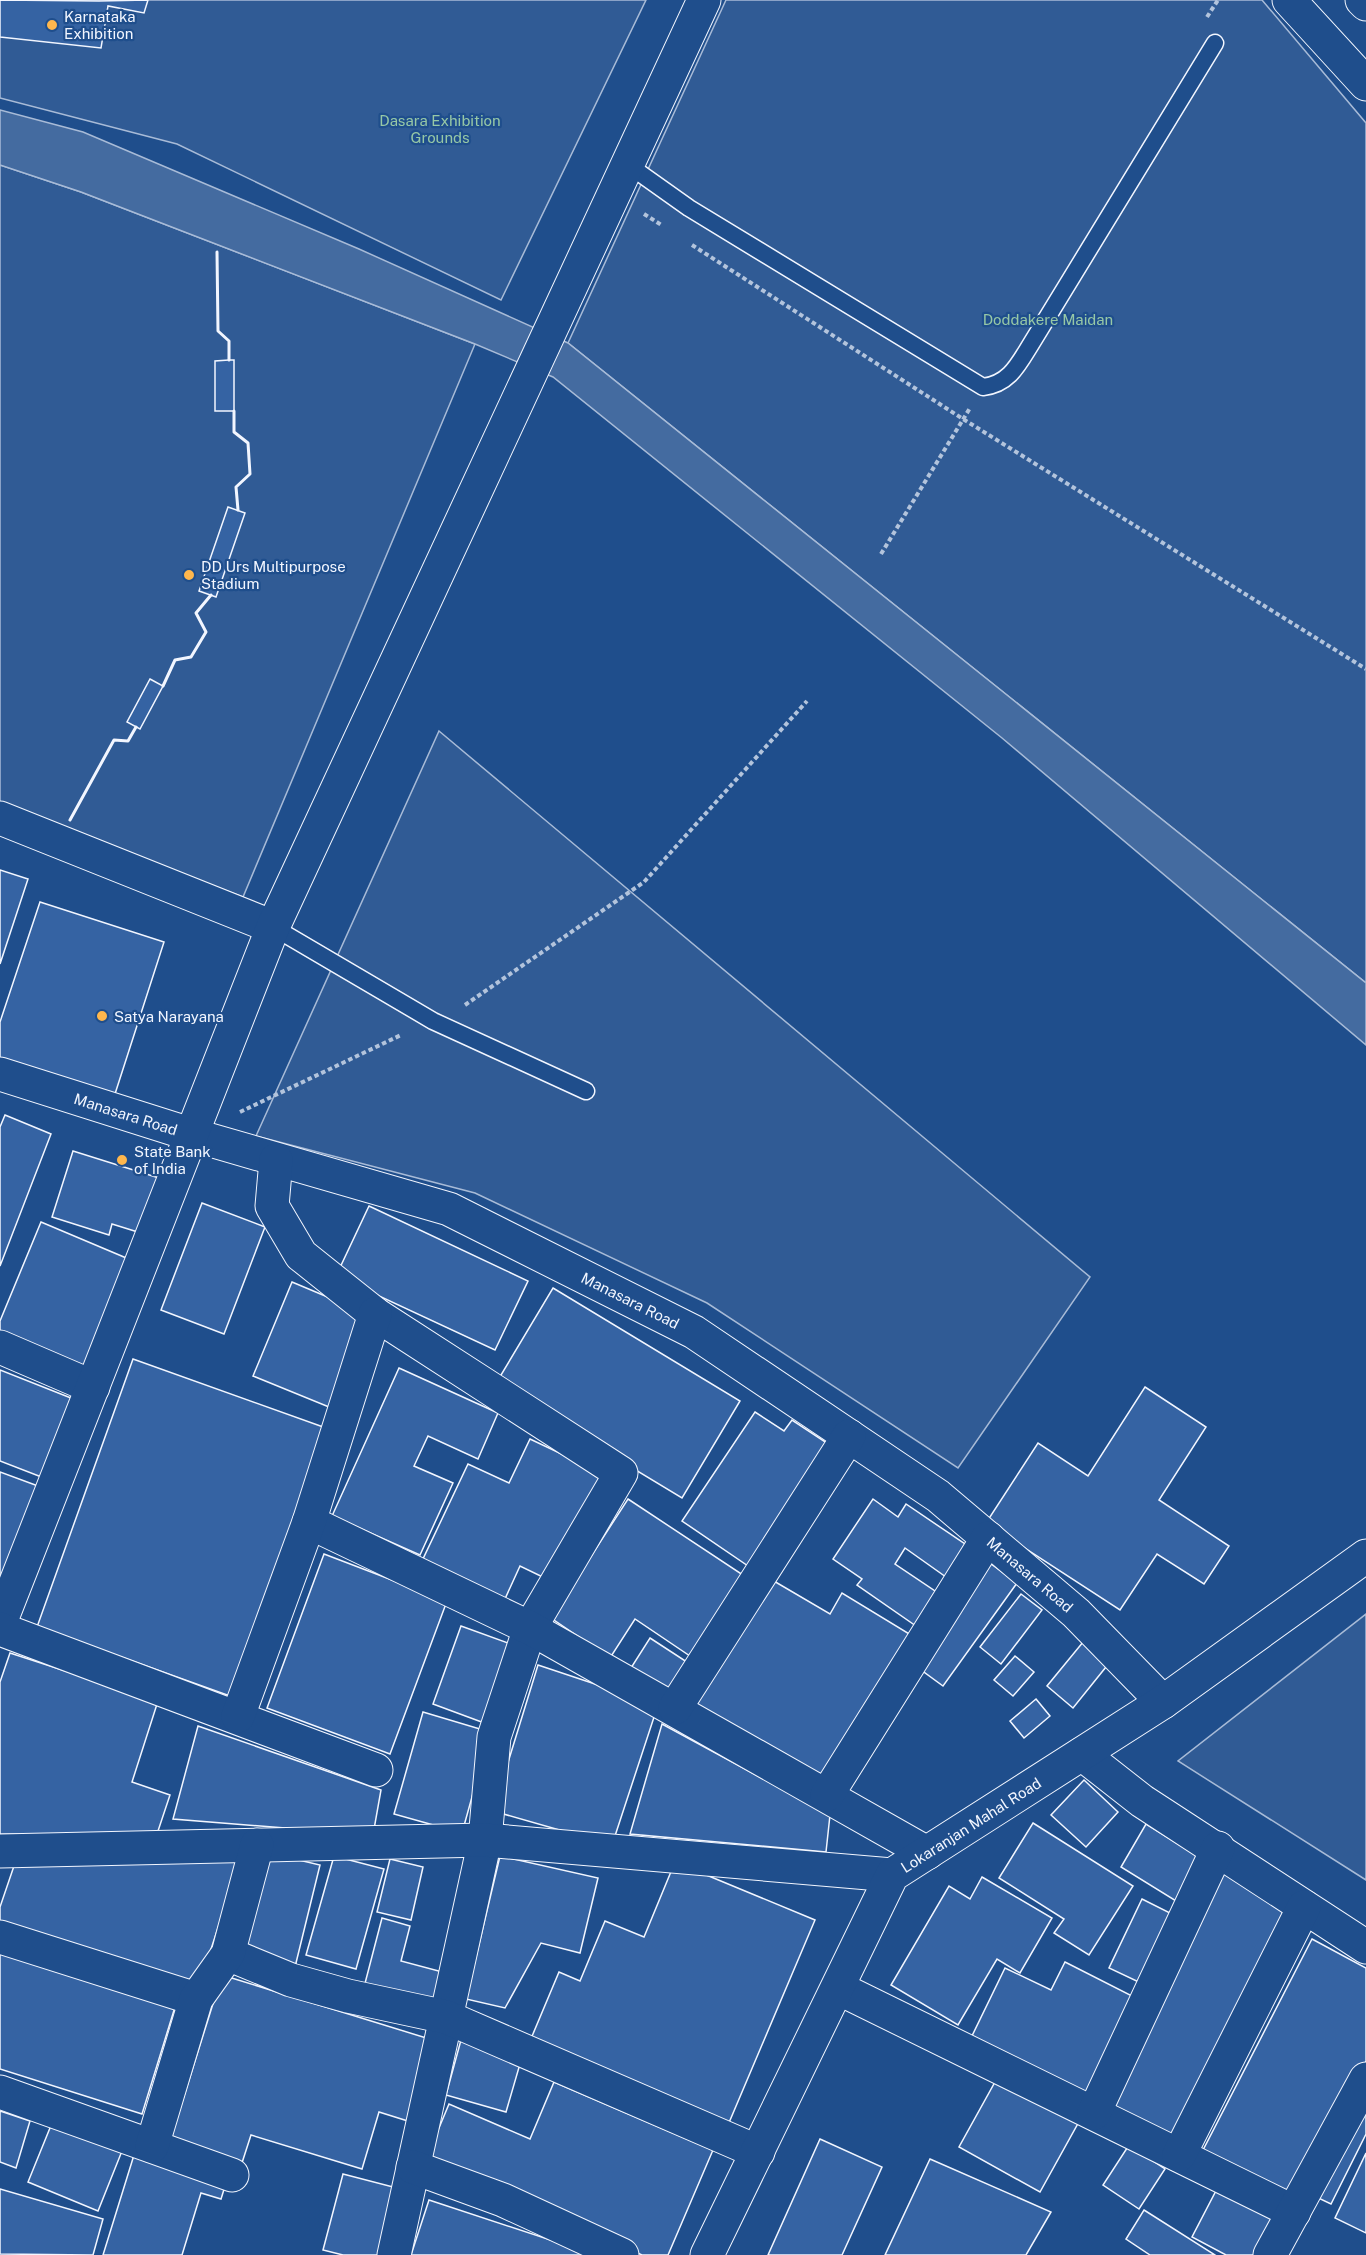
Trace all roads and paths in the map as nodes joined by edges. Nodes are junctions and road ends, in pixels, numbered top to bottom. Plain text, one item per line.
1 (704, 0) edge
2 (1289, 0) edge
3 (1362, 0) edge
4 (1366, 4) edge
5 (1215, 43) dead end
6 (1366, 84) edge
7 (627, 164) junction
8 (613, 194) junction
9 (673, 233) dead end
10 (683, 239) dead end
11 (1366, 669) edge
12 (807, 701) dead end
13 (0, 818) edge
14 (273, 927) junction
15 (434, 1021) junction
16 (0, 1075) edge
17 (586, 1091) dead end
18 (193, 1135) junction
19 (276, 1160) junction
20 (375, 1314) junction
21 (0, 1347) edge
22 (93, 1387) junction
23 (849, 1436) junction
24 (309, 1521) junction
25 (988, 1538) junction
26 (1366, 1556) edge
27 (0, 1623) edge
28 (530, 1628) junction
29 (0, 1629) edge
30 (1163, 1702) junction
31 (675, 1708) junction
32 (238, 1716) junction
33 (1082, 1754) junction
34 (376, 1770) dead end
35 (827, 1794) junction
36 (485, 1840) junction
37 (257, 1845) junction
38 (1218, 1848) junction
39 (0, 1851) edge
40 (927, 1852) junction
41 (892, 1875) junction
42 (1304, 1907) junction
43 (0, 1937) edge
44 (1366, 1947) edge
45 (228, 1954) junction
46 (838, 1988) junction
47 (196, 1999) junction
48 (446, 2017) junction
49 (1366, 2079) edge
50 (0, 2091) edge
51 (1094, 2113) junction
52 (152, 2146) junction
53 (758, 2152) junction
54 (1179, 2155) junction
55 (413, 2167) junction
56 (232, 2175) dead end
57 (1294, 2212) junction
58 (394, 2255) edge
59 (622, 2255) edge
60 (707, 2255) edge
61 (1270, 2255) edge

1 - 7 street
2 - 6 street
3 - 4 street
5 - 7 lane
7 - 8 street
8 - 9 path
8 - 14 street
10 - 11 path
12 - 15 path
13 - 14 street
14 - 15 lane
14 - 18 street
15 - 17 lane
15 - 18 path
16 - 18 street, Manasara Road
18 - 19 street, Manasara Road
18 - 22 street
19 - 20 street
19 - 23 street, Manasara Road
20 - 24 street
20 - 28 street
21 - 22 street
22 - 27 street
23 - 25 street, Manasara Road
23 - 31 street
24 - 28 street
24 - 32 street
25 - 30 street, Manasara Road
25 - 35 street
26 - 30 street, Lokaranjan Mahal Road
28 - 31 street
28 - 36 street
29 - 32 street
30 - 33 street, Lokaranjan Mahal Road
31 - 35 street
32 - 34 street
33 - 38 street
33 - 40 street, Lokaranjan Mahal Road
35 - 40 street
36 - 37 street
36 - 41 street
36 - 48 street
37 - 39 street
37 - 45 street
38 - 42 street
38 - 51 street
40 - 41 street, Lokaranjan Mahal Road
41 - 46 street, Lokaranjan Mahal Road
42 - 44 street
42 - 54 street
43 - 47 street
45 - 47 street
45 - 48 street
46 - 51 street
46 - 53 street, Lokaranjan Mahal Road
47 - 52 street
48 - 53 street
48 - 55 street
49 - 57 street
50 - 52 street
51 - 54 street
52 - 56 street
53 - 60 street, Lokaranjan Mahal Road
54 - 57 street
55 - 58 street
55 - 59 street
57 - 61 street

